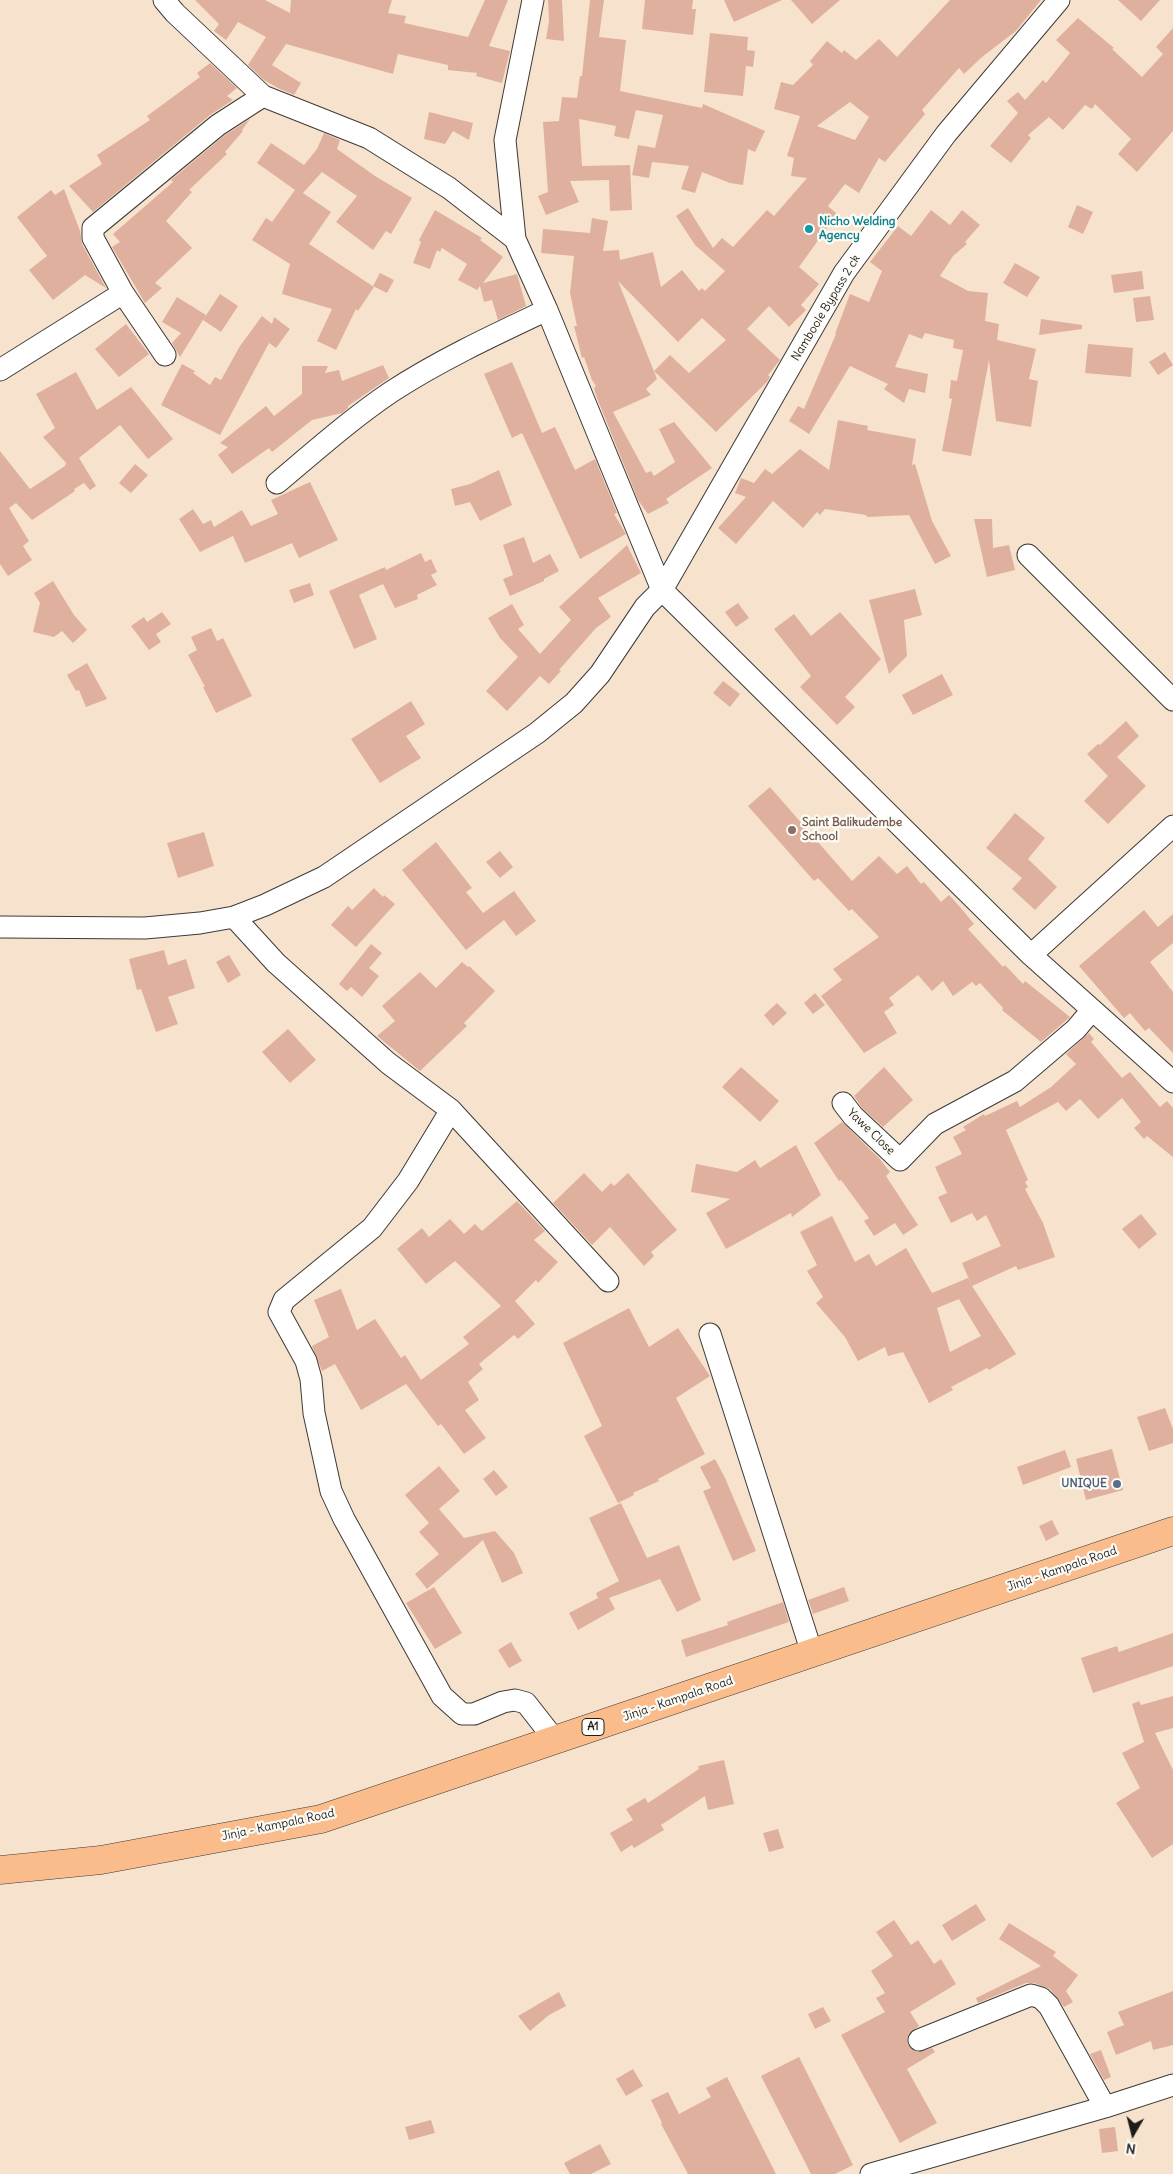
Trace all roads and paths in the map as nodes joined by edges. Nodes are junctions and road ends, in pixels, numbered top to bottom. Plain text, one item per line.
1 (164, 0) edge
2 (533, 0) edge
3 (1059, 0) edge
4 (263, 96) junction
5 (515, 239) junction
6 (123, 294) junction
7 (546, 310) junction
8 (165, 355) dead end
9 (0, 370) edge
10 (277, 483) dead end
11 (1028, 555) dead end
12 (662, 590) junction
13 (1173, 700) edge
14 (1173, 826) edge
15 (234, 917) junction
16 (0, 927) edge
17 (1031, 954) junction
18 (1092, 1010) junction
19 (1173, 1082) edge
20 (843, 1103) dead end
21 (451, 1110) junction
22 (608, 1281) dead end
23 (710, 1334) dead end
24 (1173, 1531) edge
25 (812, 1654) junction
26 (555, 1740) junction
27 (0, 1870) edge
28 (919, 2040) dead end
29 (1173, 2085) edge
30 (1105, 2107) junction
31 (871, 2174) edge

1 - 4 street
2 - 5 street
3 - 12 street, Namboole Bypass 2 ck
4 - 5 street
4 - 6 street
5 - 7 street
6 - 8 street
6 - 9 street
7 - 10 street
7 - 12 street
11 - 13 street
12 - 15 street, Namboole Bypass 2 ck
12 - 17 street
14 - 17 street
15 - 16 street, Namboole Bypass 2 ck
15 - 21 street
17 - 18 street
18 - 19 street
18 - 20 street, Yawe Close
21 - 22 street
21 - 26 street
23 - 25 street
24 - 25 highway, Jinja - Kampala Road / A1
25 - 26 highway, Jinja - Kampala Road / A1
26 - 27 highway, Jinja - Kampala Road / A1
28 - 30 street
29 - 30 street
30 - 31 street

